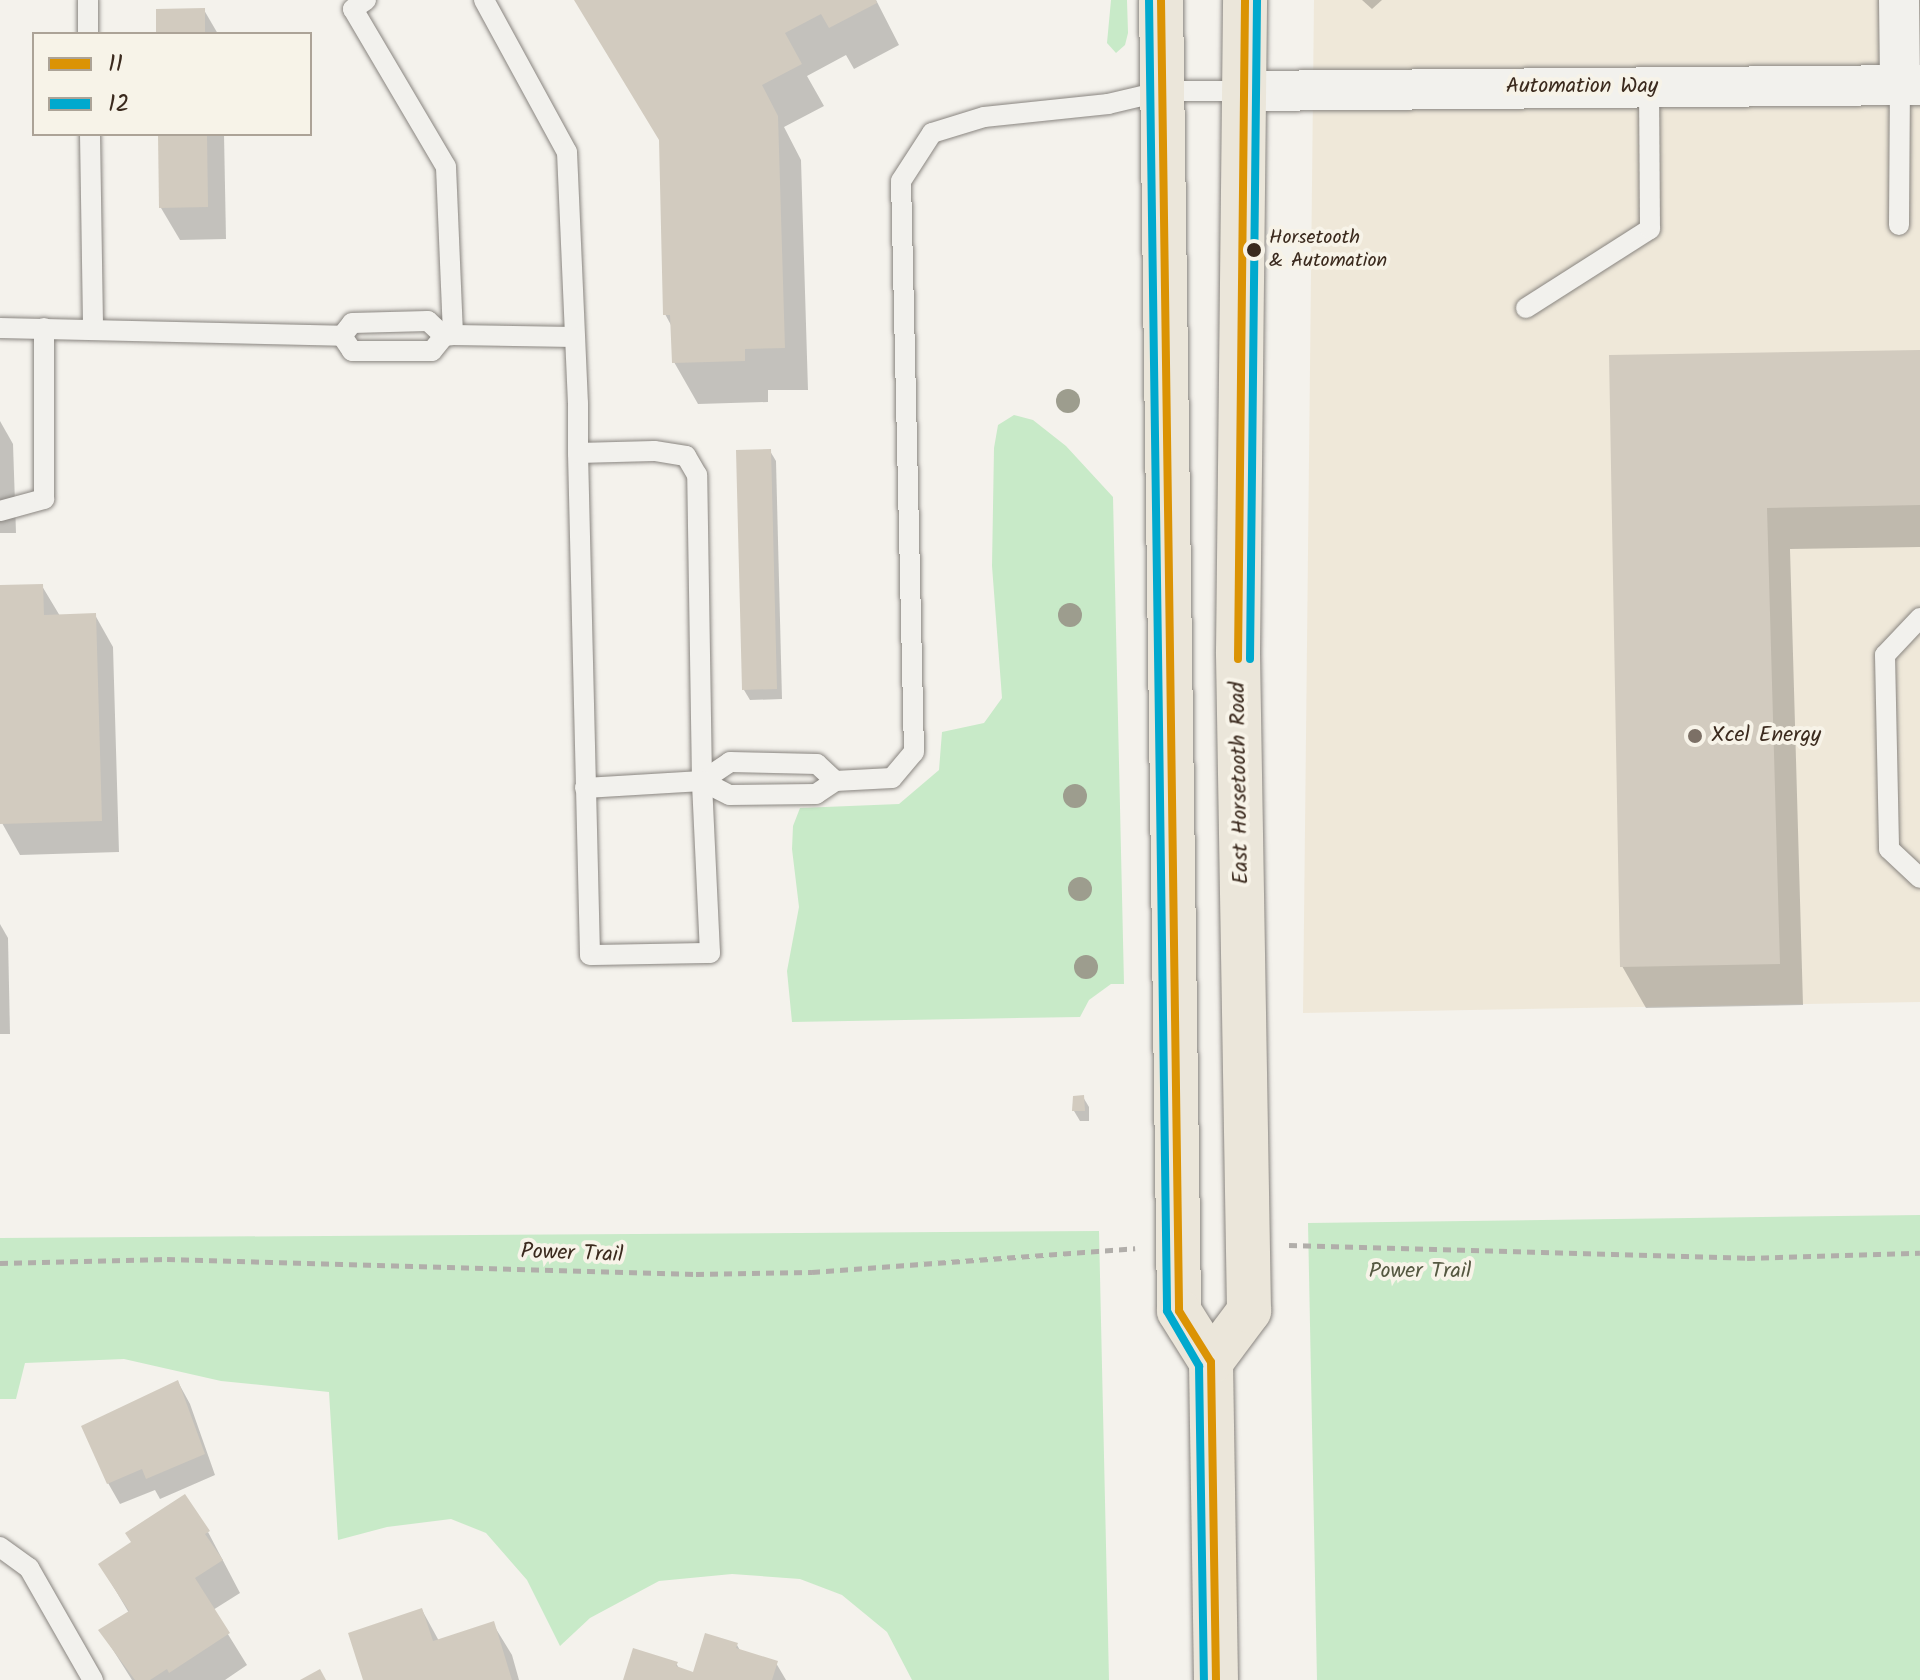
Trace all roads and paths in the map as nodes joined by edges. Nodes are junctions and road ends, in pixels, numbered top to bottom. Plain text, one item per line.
1 (88, 0) edge
2 (366, 0) edge
3 (484, 0) edge
4 (1161, 0) edge
5 (1245, 0) edge
6 (1899, 0) edge
7 (88, 32) edge
8 (1910, 85) edge
9 (1649, 87) junction
10 (1163, 91) junction
11 (1244, 91) junction
12 (90, 136) edge
13 (1899, 225) dead end
14 (1526, 308) dead end
15 (0, 328) edge
16 (44, 328) junction
17 (93, 328) junction
18 (448, 335) junction
19 (342, 336) junction
20 (574, 337) junction
21 (578, 453) junction
22 (0, 511) edge
23 (1920, 618) edge
24 (702, 781) junction
25 (835, 781) junction
26 (585, 788) junction
27 (1920, 878) edge
28 (1280, 1244) dead end
29 (1141, 1248) dead end
30 (1920, 1253) edge
31 (0, 1263) edge
32 (1211, 1362) junction
33 (0, 1547) edge
34 (93, 1680) edge
35 (1216, 1680) edge

1 - 7 lane
2 - 18 lane
3 - 20 lane
4 - 10 main road
5 - 11 main road, East Horsetooth Road
6 - 8 street
8 - 9 street, Automation Way
8 - 13 lane
9 - 11 street, Automation Way
9 - 14 lane
10 - 11 lane
10 - 25 lane
10 - 32 main road
11 - 32 main road, East Horsetooth Road
12 - 17 lane
15 - 16 lane
16 - 17 lane
16 - 22 lane
17 - 19 lane
18 - 19 lane
18 - 19 lane
18 - 20 lane
20 - 21 lane
21 - 24 lane
21 - 26 lane
23 - 27 lane
24 - 25 lane
24 - 25 lane
24 - 26 lane
24 - 26 lane
28 - 30 path
29 - 31 path, Power Trail
32 - 35 main road
33 - 34 lane

